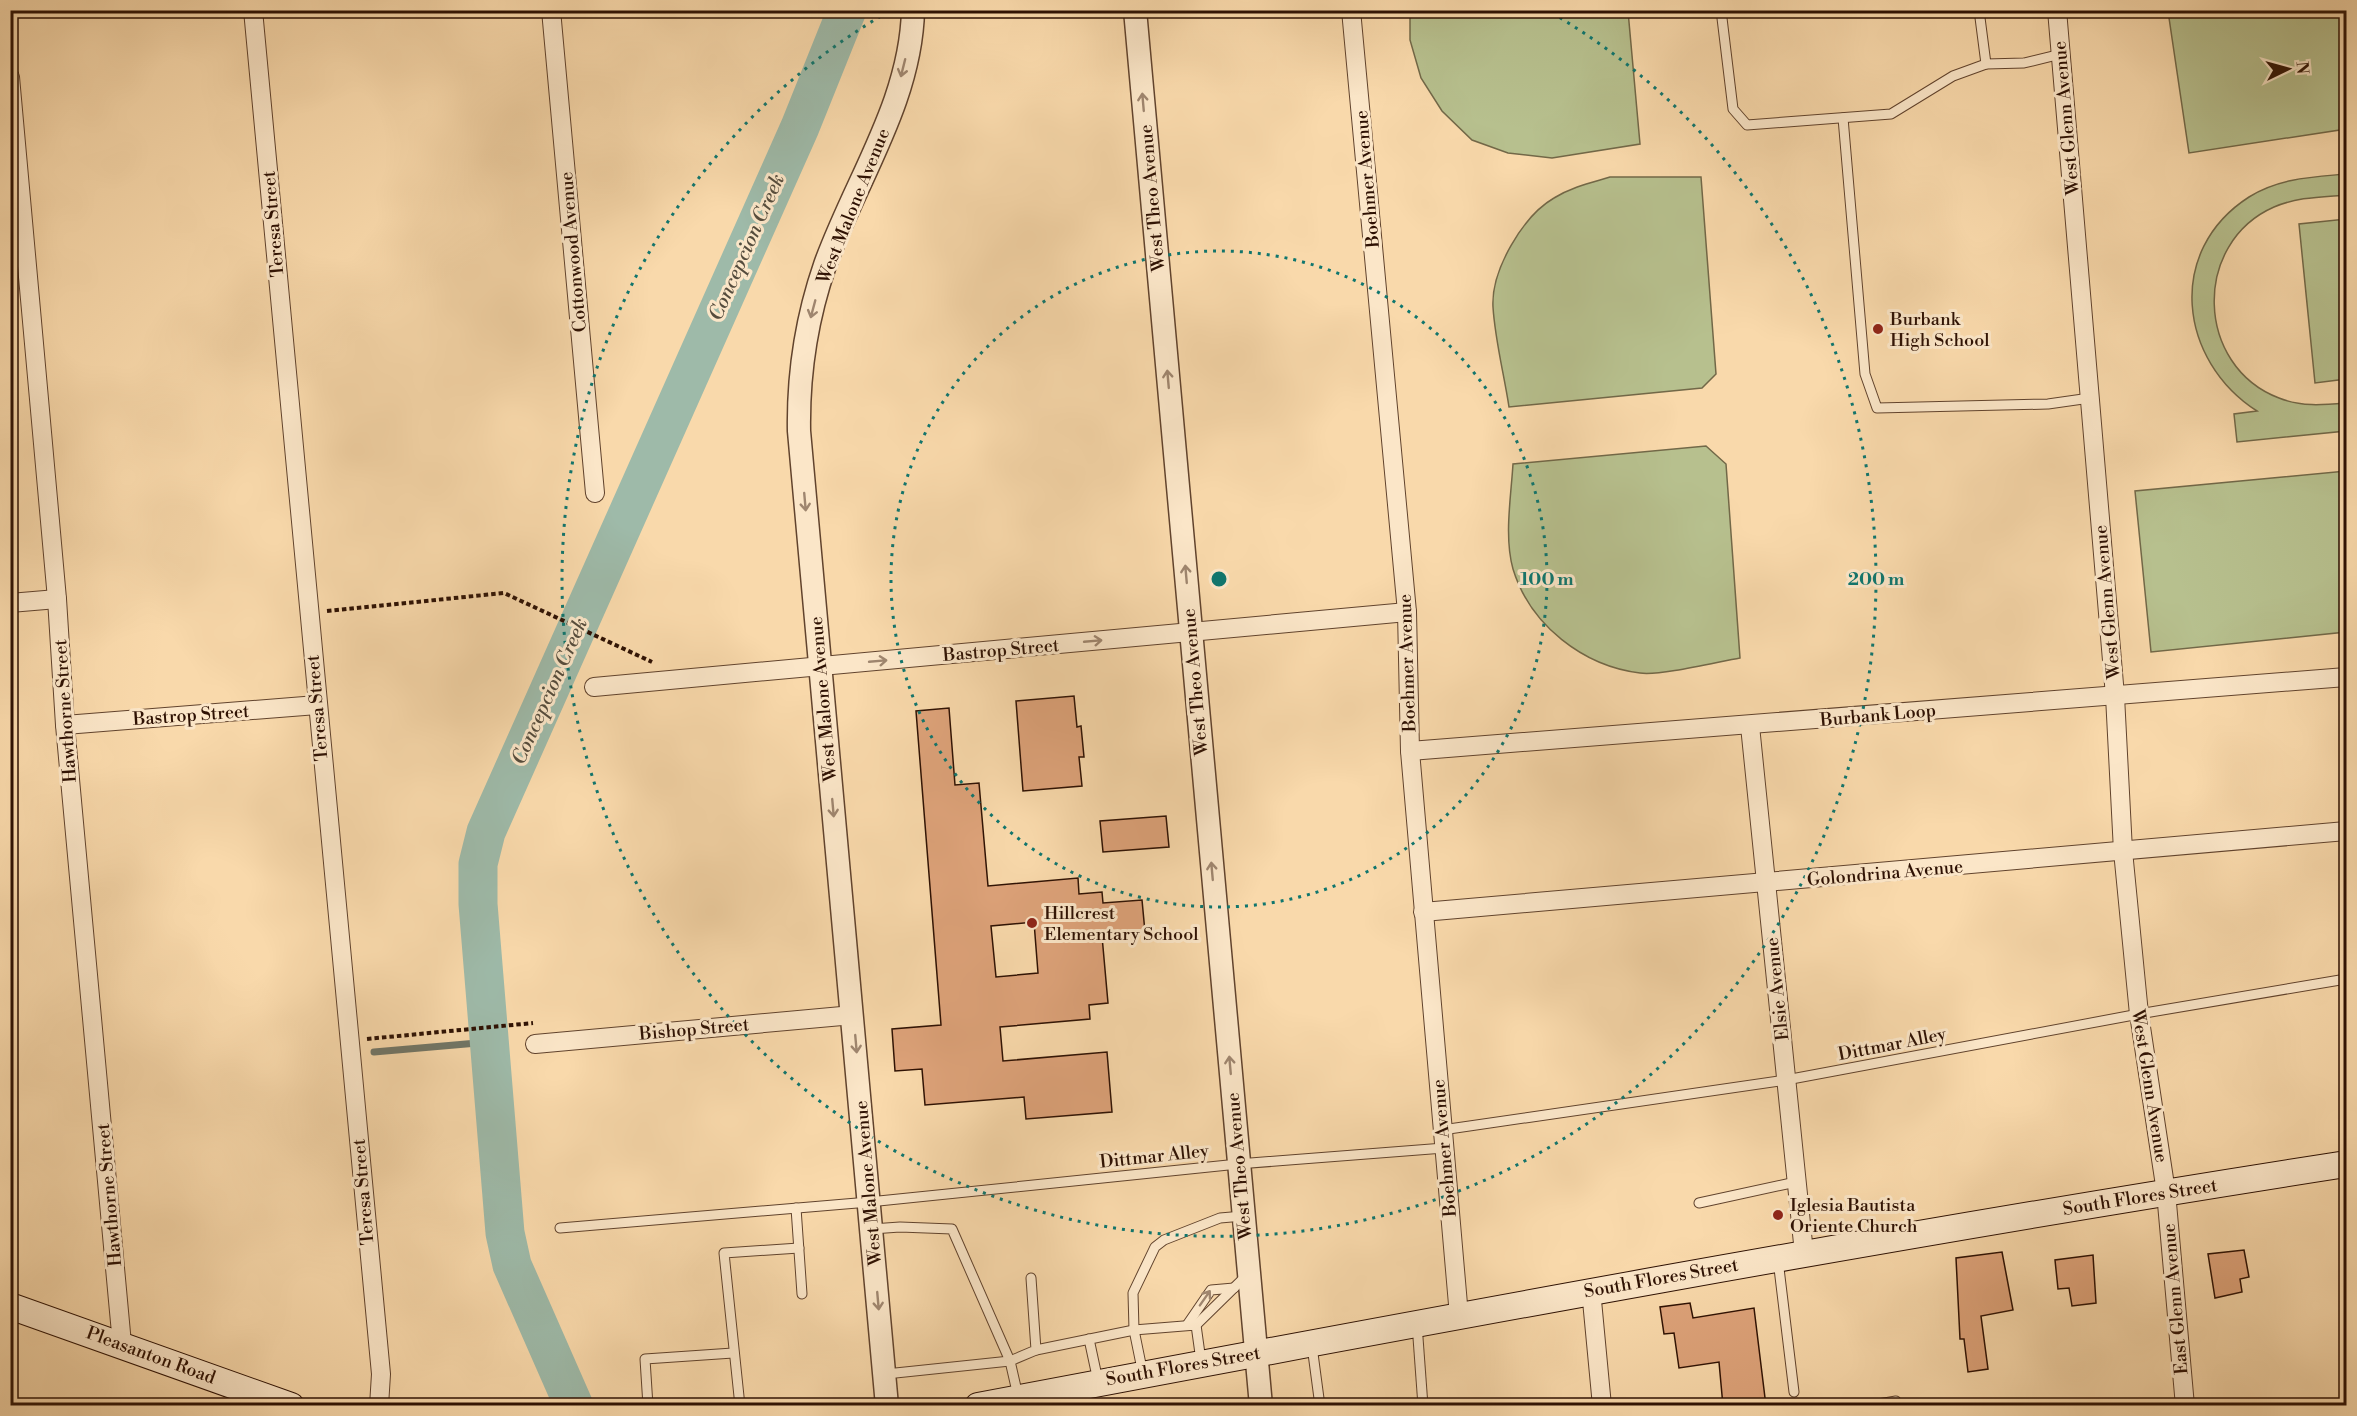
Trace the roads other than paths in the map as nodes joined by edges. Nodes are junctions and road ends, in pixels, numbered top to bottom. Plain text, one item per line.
1 (253, 10) edge
2 (552, 10) edge
3 (913, 10) edge
4 (1135, 10) edge
5 (1351, 10) edge
6 (1721, 10) edge
7 (1980, 10) edge
8 (2057, 10) edge
9 (2061, 54) junction
10 (1986, 64) junction
11 (10, 77) edge
12 (1843, 118) junction
13 (2090, 398) junction
14 (595, 493) dead end
15 (57, 599) junction
16 (10, 603) edge
17 (1407, 612) junction
18 (1191, 632) junction
19 (820, 666) junction
20 (2346, 677) edge
21 (594, 687) dead end
22 (2115, 696) junction
23 (317, 705) junction
24 (65, 725) junction
25 (1750, 726) junction
26 (1410, 751) junction
27 (2346, 831) edge
28 (2123, 851) junction
29 (1767, 883) junction
30 (1423, 912) junction
31 (2346, 979) edge
32 (2139, 1014) junction
33 (853, 1015) junction
34 (535, 1044) dead end
35 (1786, 1080) junction
36 (1443, 1139) junction
37 (1238, 1164) junction
38 (2346, 1164) edge
39 (1796, 1182) junction
40 (2166, 1192) junction
41 (869, 1202) junction
42 (1699, 1203) dead end
43 (796, 1208) junction
44 (1243, 1216) junction
45 (560, 1228) dead end
46 (872, 1230) junction
47 (799, 1248) junction
48 (1804, 1253) junction
49 (1778, 1258) junction
50 (1031, 1278) dead end
51 (1241, 1281) junction
52 (1591, 1290) junction
53 (802, 1294) dead end
54 (10, 1306) edge
55 (1459, 1316) junction
56 (1417, 1324) junction
57 (1191, 1325) junction
58 (1134, 1330) junction
59 (1089, 1339) junction
60 (1312, 1343) junction
61 (123, 1344) junction
62 (1036, 1350) junction
63 (733, 1353) junction
64 (1256, 1353) junction
65 (1010, 1361) junction
66 (1201, 1364) junction
67 (884, 1374) junction
68 (1143, 1374) junction
69 (1098, 1381) junction
70 (1794, 1392) dead end
71 (1018, 1398) junction
72 (1896, 1401) dead end
73 (286, 1405) edge
74 (740, 1405) edge
75 (379, 1406) edge
76 (648, 1406) edge
77 (702, 1406) edge
78 (887, 1406) edge
79 (978, 1406) edge
80 (1261, 1406) edge
81 (1320, 1406) edge
82 (1423, 1406) edge
83 (1602, 1406) edge
84 (1868, 1406) edge
85 (2185, 1406) edge

1 - 23 street, Teresa Street
2 - 14 street, Cottonwood Avenue
3 -> 19 street, West Malone Avenue
18 -> 4 street, West Theo Avenue
5 - 17 street, Boehmer Avenue
6 - 12 lane
7 - 10 lane
8 - 9 street, West Glenn Avenue
9 - 10 lane
9 - 13 street, West Glenn Avenue
10 - 12 lane
11 - 15 street, Hawthorne Street
12 - 13 lane
13 - 22 street, West Glenn Avenue
15 - 16 street
15 - 24 street, Hawthorne Street
17 - 18 street, Bastrop Street
17 - 26 street, Boehmer Avenue
19 -> 18 street, Bastrop Street
37 -> 18 street, West Theo Avenue
19 - 21 street, Bastrop Street
19 -> 33 street, West Malone Avenue
20 - 22 street, Burbank Loop
22 - 25 street, Burbank Loop
22 - 28 street, West Glenn Avenue
23 - 24 street, Bastrop Street
23 - 75 street, Teresa Street
24 - 61 street, Hawthorne Street
25 - 26 street, Burbank Loop
25 - 29 street, Elsie Avenue
26 - 30 street, Boehmer Avenue
27 - 28 street, Golondrina Avenue
28 - 29 street, Golondrina Avenue
28 - 32 street, West Glenn Avenue
29 - 30 street, Golondrina Avenue
29 - 35 street, Elsie Avenue
30 - 36 street, Boehmer Avenue
31 - 32 lane, Dittmar Alley
32 - 35 lane, Dittmar Alley
32 - 40 street, West Glenn Avenue
33 - 34 street, Bishop Street
33 -> 41 street, West Malone Avenue
35 - 36 lane, Dittmar Alley
35 - 39 street, Elsie Avenue
36 - 37 lane, Dittmar Alley
36 - 55 street, Boehmer Avenue
37 - 41 lane, Dittmar Alley
37 - 44 street, West Theo Avenue
38 - 40 main road, South Flores Street
39 - 42 lane
39 - 48 street, Elsie Avenue
40 - 48 main road, South Flores Street
40 - 85 street, East Glenn Avenue
41 - 43 lane, Dittmar Alley
41 - 46 street, West Malone Avenue
43 - 45 lane, Dittmar Alley
43 - 47 lane
44 - 51 street, West Theo Avenue
44 - 58 lane
46 - 65 lane
46 -> 67 street, West Malone Avenue
47 - 53 lane
47 - 63 lane
48 - 49 main road, South Flores Street
49 - 52 main road, South Flores Street
49 - 70 lane
50 - 62 lane
51 - 57 lane
57 -> 51 lane
51 - 64 street, West Theo Avenue
52 - 55 main road, South Flores Street
52 - 83 street
54 - 61 main road, Pleasanton Road
55 - 56 main road, South Flores Street
56 - 60 main road, South Flores Street
56 - 82 lane
57 - 58 lane
57 - 66 lane
58 - 59 lane
58 - 68 lane
59 - 62 lane
59 - 69 lane
60 - 64 main road, South Flores Street
60 - 81 lane
61 - 73 main road, Pleasanton Road
62 - 65 lane
63 - 74 lane
63 - 76 lane
64 - 66 main road, South Flores Street
64 - 80 street, West Theo Avenue
65 - 67 lane
65 - 71 lane
66 - 68 main road, South Flores Street
67 - 78 street, West Malone Avenue
68 - 69 main road, South Flores Street
69 - 71 main road, South Flores Street
71 - 79 main road, South Flores Street
72 - 84 lane
74 - 77 lane

